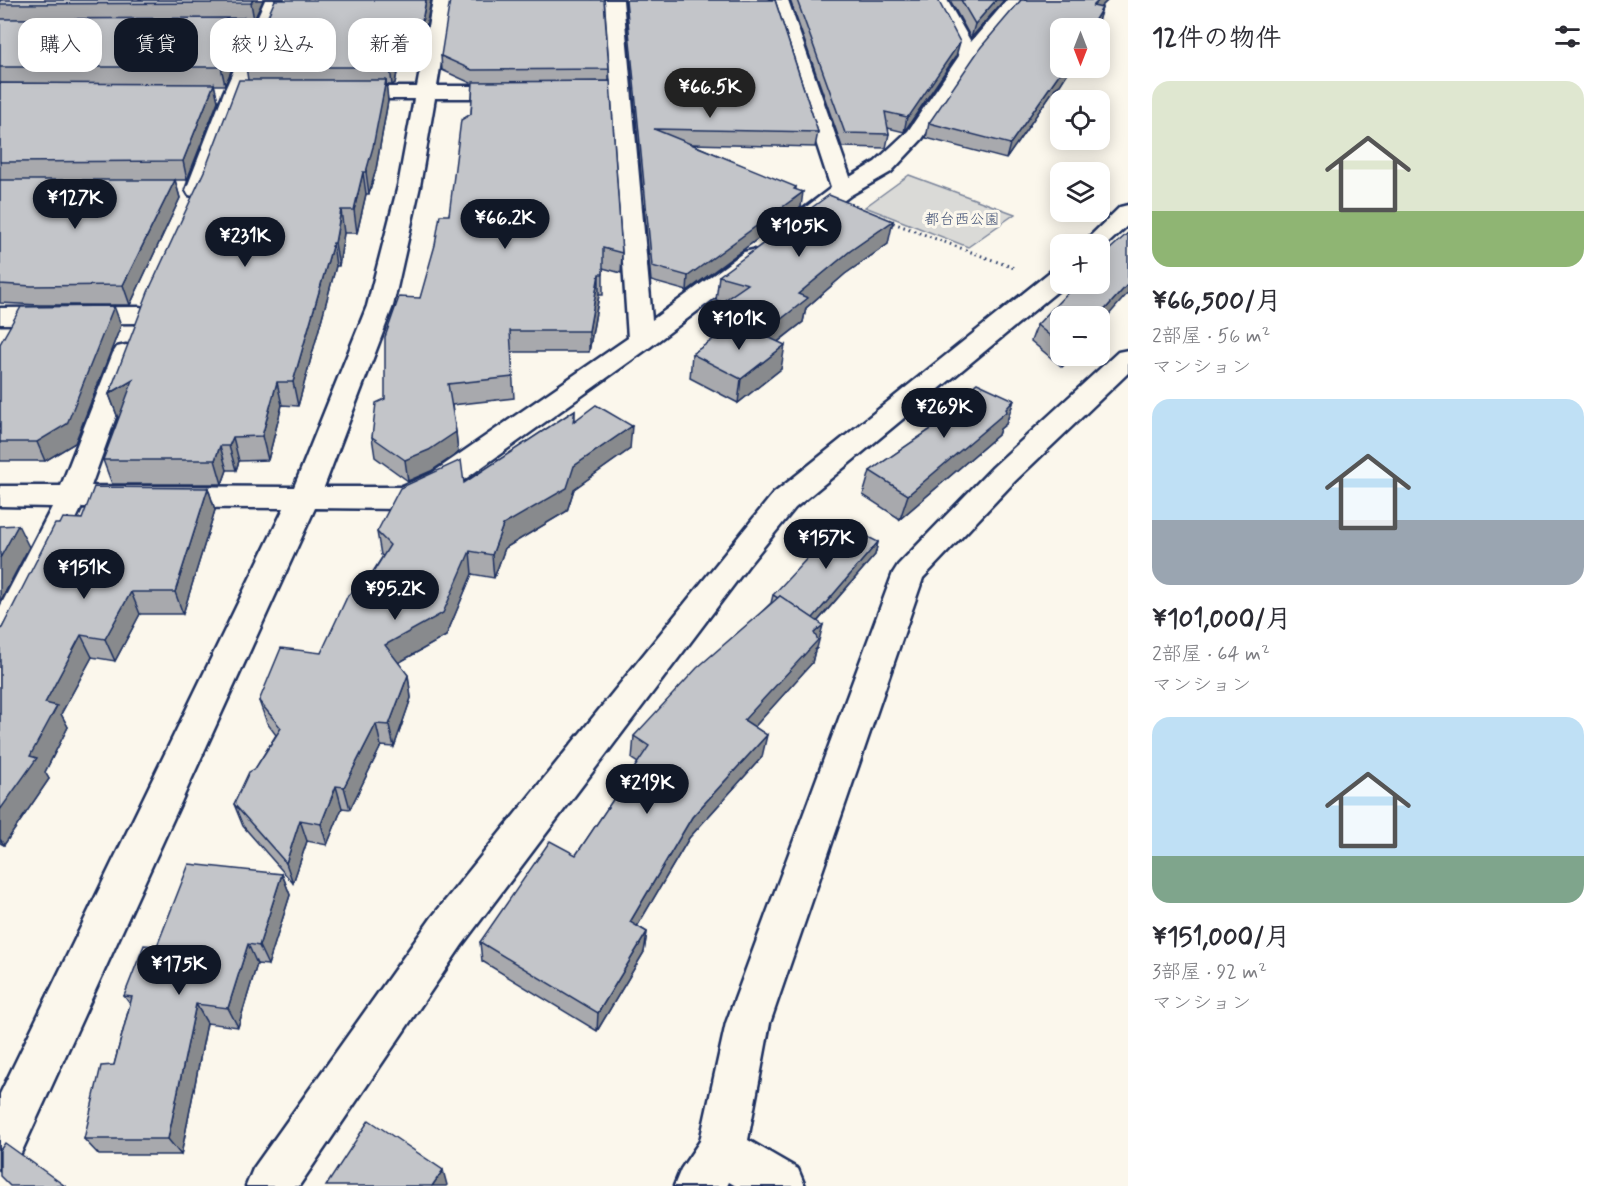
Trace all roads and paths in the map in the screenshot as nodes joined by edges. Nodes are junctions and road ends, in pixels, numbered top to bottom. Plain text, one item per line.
1 (274, 0) edge
2 (442, 0) edge
3 (614, 0) edge
4 (778, 0) edge
5 (938, 0) edge
6 (1016, 0) edge
7 (267, 18) edge
8 (969, 56) junction
9 (243, 72) edge
10 (621, 91) junction
11 (210, 92) edge
12 (234, 92) junction
13 (258, 92) edge
14 (329, 93) edge
15 (425, 93) junction
16 (175, 189) edge
17 (198, 189) junction
18 (843, 190) junction
19 (188, 210) edge
20 (1128, 212) edge
21 (884, 219) edge
22 (1105, 234) edge
23 (1050, 277) edge
24 (1050, 285) edge
25 (0, 316) edge
26 (641, 341) junction
27 (1128, 358) edge
28 (0, 496) edge
29 (72, 497) junction
30 (305, 497) junction
31 (0, 640) edge
32 (0, 1144) edge
33 (710, 1169) edge
34 (270, 1186) edge
35 (781, 1186) edge

1 - 7 street
2 - 15 street
3 - 10 street
4 - 18 street
5 - 8 street
6 - 8 street
8 - 18 street
9 - 12 street
10 - 15 street
10 - 26 street
11 - 12 street
12 - 13 street
12 - 17 street
14 - 15 street
15 - 30 street
16 - 17 street
17 - 19 street
18 - 26 street
20 - 22 street
21 - 23 path
24 - 34 street
25 - 29 street
26 - 30 street
27 - 33 street
28 - 29 street
29 - 30 street
29 - 31 street
30 - 32 street
33 - 35 street

